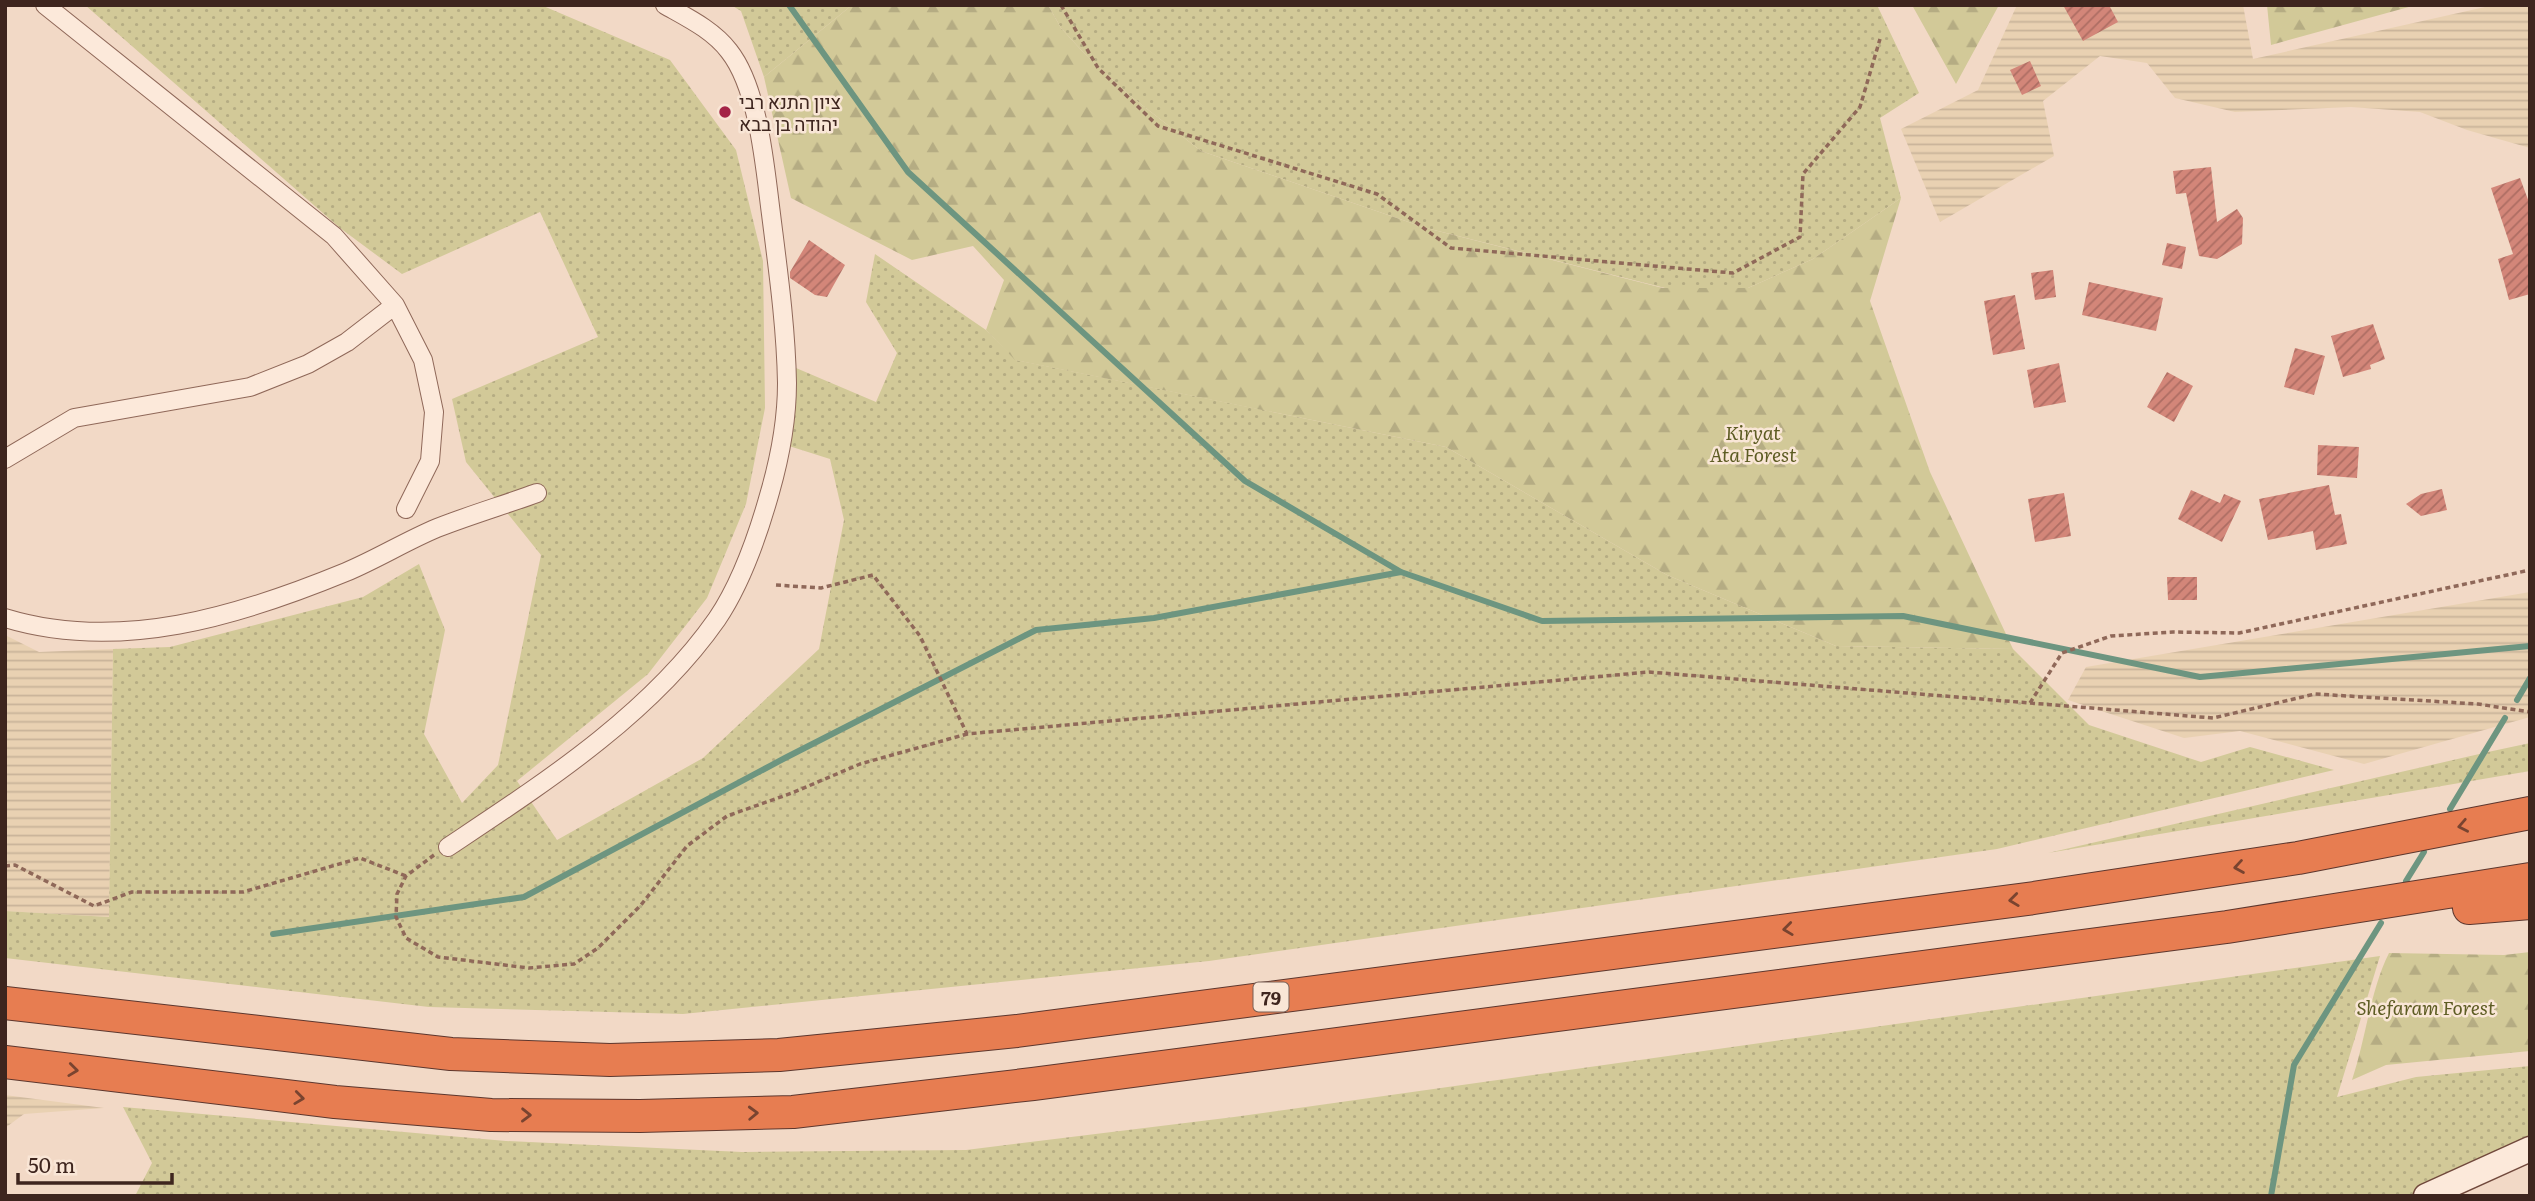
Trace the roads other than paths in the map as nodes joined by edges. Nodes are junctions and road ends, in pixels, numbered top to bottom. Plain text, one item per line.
1 (45, 5) edge
2 (665, 5) edge
3 (395, 305) junction
4 (5, 459) edge
5 (537, 494) dead end
6 (406, 509) dead end
7 (5, 618) edge
8 (2530, 813) edge
9 (448, 847) road end
10 (2530, 879) edge
11 (2530, 903) edge
12 (2227, 927) junction
13 (5, 1003) edge
14 (5, 1062) edge
15 (2530, 1149) edge
16 (2426, 1196) edge

1 - 3 street
2 - 9 street
3 - 4 street
3 - 6 street
5 - 7 street
8 -> 13 highway, 79
10 - 12 highway
11 - 12 highway
14 -> 12 highway
15 - 16 street

